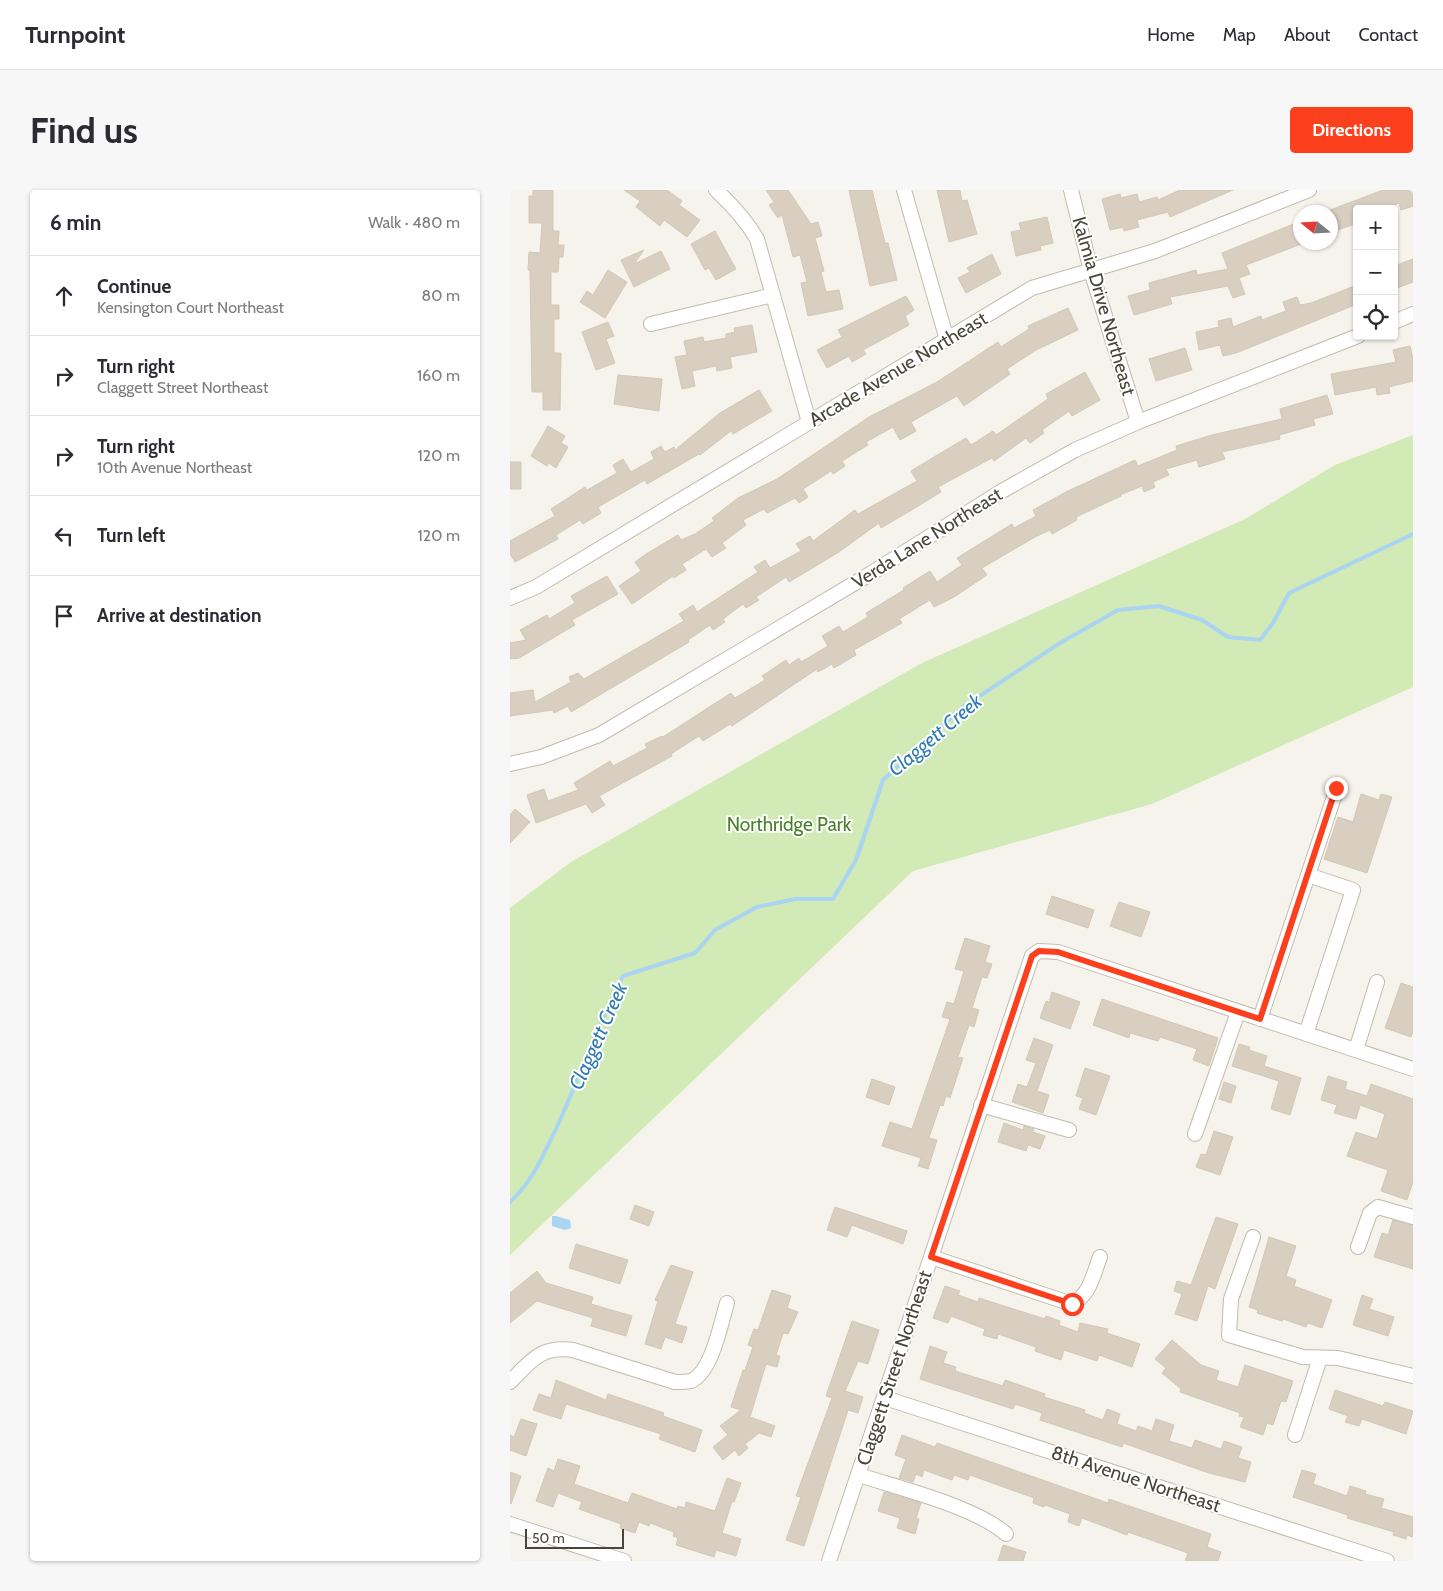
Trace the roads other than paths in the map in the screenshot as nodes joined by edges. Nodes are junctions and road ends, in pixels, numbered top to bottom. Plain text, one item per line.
1 (716, 190) edge
2 (904, 190) edge
3 (1070, 190) edge
4 (1309, 190) edge
5 (1091, 271) junction
6 (773, 295) junction
7 (1413, 314) edge
8 (1398, 320) edge
9 (651, 324) dead end
10 (1353, 338) edge
11 (946, 340) junction
12 (809, 422) junction
13 (1138, 422) junction
14 (510, 598) edge
15 (510, 764) edge
16 (1336, 788) dead end
17 (1308, 875) junction
18 (1377, 982) dead end
19 (1238, 1012) junction
20 (1260, 1019) junction
21 (1306, 1034) junction
22 (1356, 1050) junction
23 (1413, 1069) edge
24 (981, 1105) junction
25 (1070, 1130) dead end
26 (1195, 1134) dead end
27 (1413, 1218) edge
28 (1253, 1237) dead end
29 (1358, 1247) dead end
30 (931, 1257) junction
31 (1100, 1258) dead end
32 (727, 1303) dead end
33 (1320, 1358) junction
34 (1413, 1376) edge
35 (510, 1382) edge
36 (885, 1398) junction
37 (1295, 1435) dead end
38 (859, 1474) junction
39 (510, 1524) edge
40 (1006, 1534) dead end
41 (624, 1561) edge
42 (829, 1561) edge
43 (1387, 1561) edge

1 - 6 street
2 - 11 street
3 - 5 street, Kalmia Drive Northeast
4 - 5 street, Arcade Avenue Northeast
5 - 11 street, Arcade Avenue Northeast
5 - 13 street, Kalmia Drive Northeast
6 - 9 street
6 - 12 street
7 - 8 street
10 - 13 street, Verda Lane Northeast
11 - 12 street, Arcade Avenue Northeast
12 - 14 street, Arcade Avenue Northeast
13 - 15 street, Verda Lane Northeast
16 - 17 street
17 - 20 street
17 - 21 street
18 - 22 street
19 - 20 street
19 - 24 street, Claggett Street Northeast
19 - 26 street
20 - 21 street
21 - 22 street
22 - 23 street
24 - 25 street
24 - 30 street, Claggett Street Northeast
27 - 29 street
28 - 33 street
30 - 31 street
30 - 36 street, Claggett Street Northeast
32 - 35 street
33 - 34 street
33 - 37 street
36 - 38 street, Claggett Street Northeast
36 - 43 street, 8th Avenue Northeast
38 - 40 street
38 - 42 street, Claggett Street Northeast
39 - 41 street

